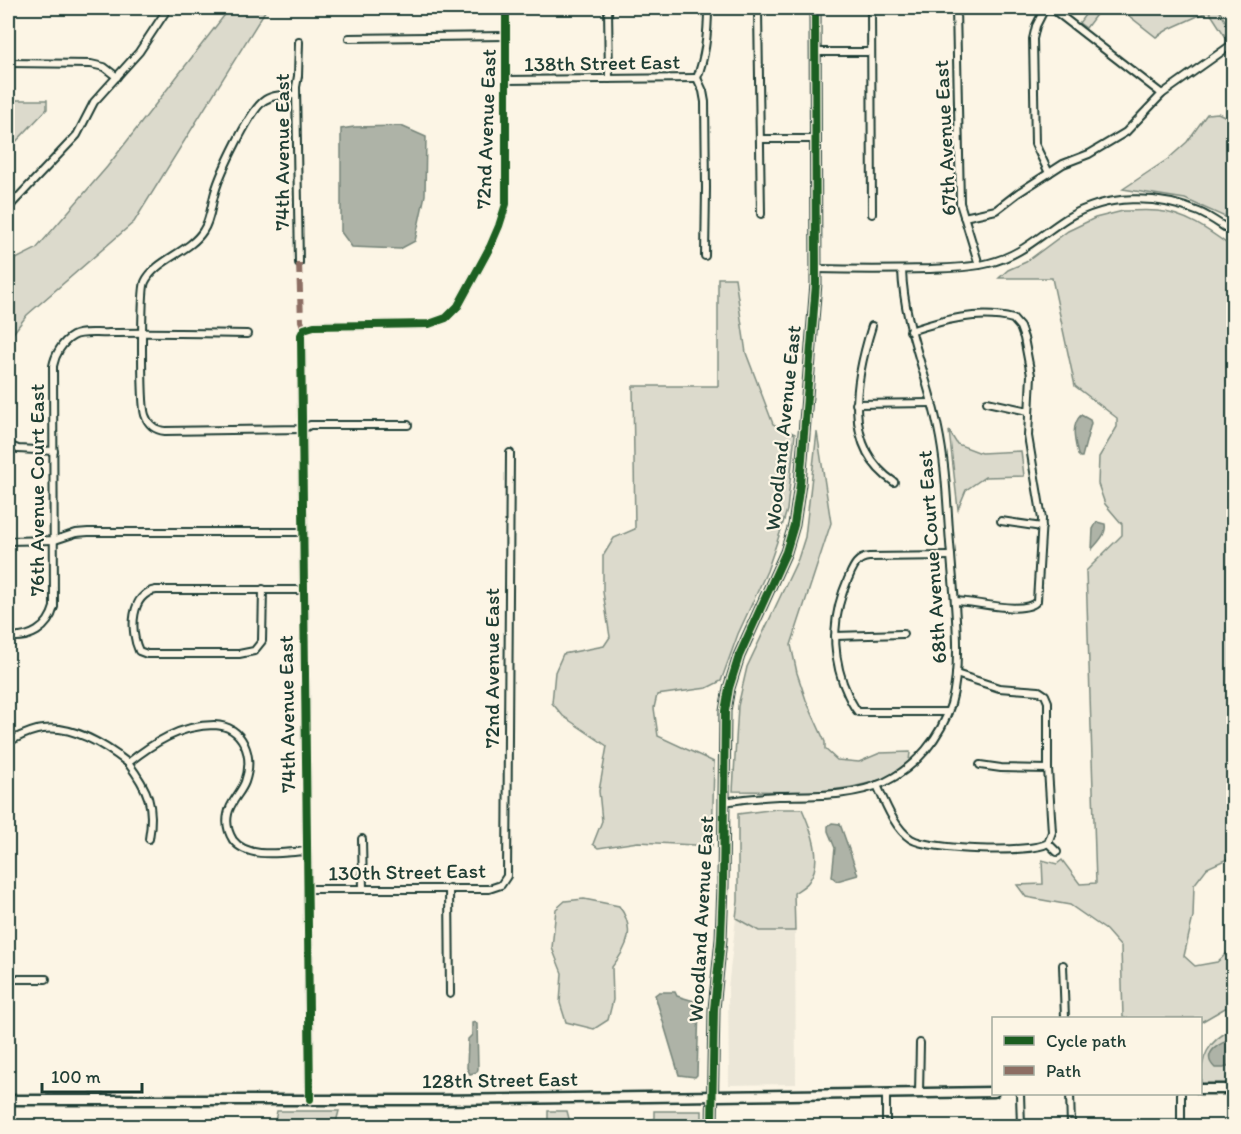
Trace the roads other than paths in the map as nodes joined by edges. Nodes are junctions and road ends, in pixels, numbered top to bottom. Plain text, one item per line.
1 (168, 8) edge
2 (506, 8) edge
3 (608, 8) edge
4 (708, 8) edge
5 (815, 8) edge
6 (871, 8) edge
7 (956, 8) edge
8 (1049, 9) edge
9 (758, 11) dead end
10 (506, 36) junction
11 (349, 38) dead end
12 (299, 42) dead end
13 (1233, 43) edge
14 (816, 52) junction
15 (871, 52) junction
16 (8, 63) edge
17 (117, 77) junction
18 (697, 78) junction
19 (609, 79) junction
20 (507, 80) junction
21 (1162, 94) junction
22 (296, 95) junction
23 (761, 139) junction
24 (816, 139) junction
25 (1049, 173) junction
26 (8, 208) edge
27 (761, 214) dead end
28 (872, 214) dead end
29 (964, 217) junction
30 (1233, 233) edge
31 (705, 256) dead end
32 (299, 263) dead end
33 (979, 265) junction
34 (816, 269) junction
35 (902, 270) junction
36 (872, 326) dead end
37 (304, 329) joint
38 (910, 331) junction
39 (143, 333) junction
40 (248, 334) dead end
41 (987, 402) dead end
42 (932, 403) junction
43 (856, 404) junction
44 (1028, 411) junction
45 (408, 425) dead end
46 (303, 429) junction
47 (8, 445) edge
48 (54, 451) junction
49 (510, 453) dead end
50 (894, 482) dead end
51 (1001, 521) dead end
52 (1042, 527) junction
53 (303, 532) junction
54 (55, 540) junction
55 (8, 541) edge
56 (951, 556) junction
57 (263, 590) junction
58 (304, 590) junction
59 (955, 601) junction
60 (903, 634) dead end
61 (835, 636) junction
62 (8, 637) edge
63 (956, 674) junction
64 (948, 712) junction
65 (8, 742) edge
66 (128, 763) junction
67 (980, 765) dead end
68 (1048, 769) junction
69 (877, 785) junction
70 (724, 802) junction
71 (149, 839) dead end
72 (362, 839) dead end
73 (1048, 843) junction
74 (307, 851) junction
75 (1057, 852) dead end
76 (504, 882) joint
77 (449, 888) junction
78 (308, 889) junction
79 (363, 889) junction
80 (1063, 965) dead end
81 (8, 978) edge
82 (46, 980) dead end
83 (450, 994) dead end
84 (1065, 1017) edge
85 (920, 1044) dead end
86 (1202, 1089) edge
87 (1233, 1089) edge
88 (992, 1092) edge
89 (919, 1093) junction
90 (886, 1094) junction
91 (1020, 1095) edge
92 (1070, 1095) edge
93 (1180, 1095) edge
94 (712, 1096) junction
95 (310, 1099) junction
96 (8, 1100) edge
97 (1233, 1113) edge
98 (712, 1126) edge
99 (886, 1126) edge
100 (1021, 1126) edge
101 (1071, 1126) edge
102 (1181, 1126) edge
103 (1233, 1126) edge

1 - 17 street
2 - 10 street, 72nd Avenue East
3 - 19 street
4 - 18 street
5 - 14 street, Woodland Avenue East
6 - 15 street
7 - 29 street, 67th Avenue East
8 - 21 street
8 - 25 street
9 - 23 street
10 - 11 street
10 - 20 street, 72nd Avenue East
12 - 22 street, 74th Avenue East
13 - 21 street
14 - 15 street
14 - 24 street, Woodland Avenue East
15 - 28 street
16 - 17 street
17 - 26 street
18 - 19 street, 138th Street East
18 - 31 street
19 - 20 street, 138th Street East
20 - 37 street, 72nd Avenue East
21 - 25 street
22 - 32 street, 74th Avenue East
22 - 39 street
23 - 24 street
23 - 27 street
24 - 34 street, Woodland Avenue East
25 - 29 street
29 - 33 street, 67th Avenue East
30 - 33 street
33 - 35 street
34 - 35 street
34 - 70 street, Woodland Avenue East
35 - 38 street, 68th Avenue Court East
36 - 43 street, 68th Avenue Court East
37 - 46 street, 74th Avenue East
38 - 42 street, 68th Avenue Court East
38 - 44 street
39 - 40 street
39 - 46 street
39 - 48 street, 76th Avenue Court East
41 - 44 street
42 - 43 street
42 - 56 street, 68th Avenue Court East
43 - 50 street, 68th Avenue Court East
44 - 52 street
45 - 46 street
46 - 53 street, 74th Avenue East
47 - 48 street
48 - 54 street, 76th Avenue Court East
49 - 76 street, 72nd Avenue East
51 - 52 street
52 - 59 street
53 - 54 street
53 - 58 street, 74th Avenue East
54 - 55 street
54 - 62 street, 76th Avenue Court East
56 - 59 street, 68th Avenue Court East
56 - 61 street
57 - 57 street
57 - 58 street
58 - 74 street, 74th Avenue East
59 - 63 street, 68th Avenue Court East
60 - 61 street
61 - 64 street
63 - 64 street, 68th Avenue Court East
63 - 68 street
64 - 69 street, 68th Avenue Court East
65 - 66 street
66 - 71 street
66 - 74 street
67 - 68 street
68 - 73 street
69 - 70 street, 68th Avenue Court East
69 - 73 street
70 - 94 street, Woodland Avenue East
72 - 79 street
73 - 75 street
74 - 78 street, 74th Avenue East
76 - 77 street, 130th Street East
77 - 79 street, 130th Street East
77 - 83 street
78 - 79 street, 130th Street East
78 - 95 street, 74th Avenue East
80 - 84 street
81 - 82 street
85 - 89 street
86 - 87 street
88 - 89 street, 128th Street East
89 - 90 street, 128th Street East
90 - 94 street, 128th Street East
90 - 99 street
91 - 100 street
92 - 101 street
93 - 102 street
94 - 95 street, 128th Street East
94 - 98 street, Woodland Avenue East
95 - 96 street, 128th Street East
97 - 103 street

